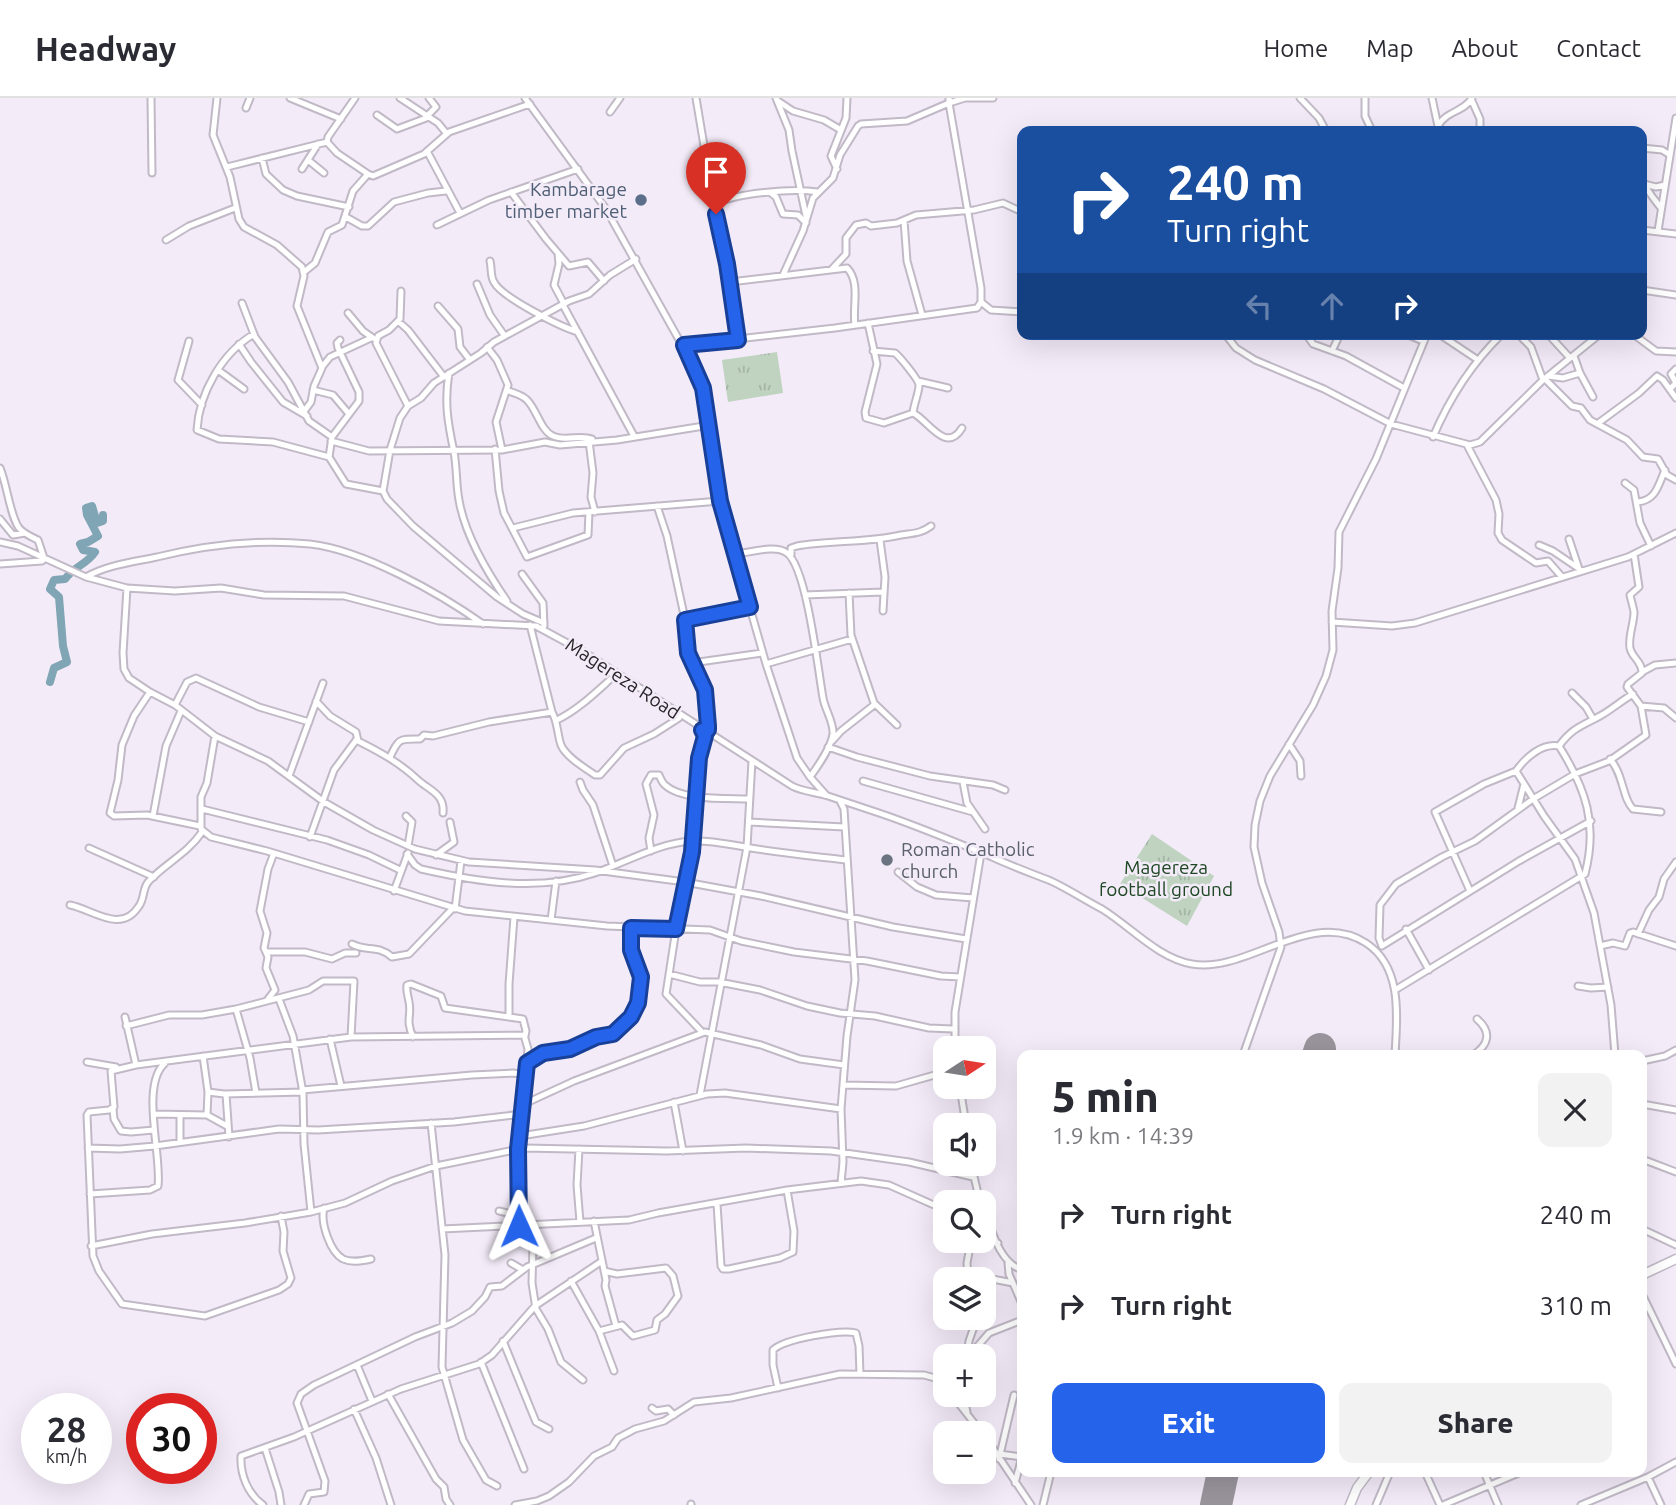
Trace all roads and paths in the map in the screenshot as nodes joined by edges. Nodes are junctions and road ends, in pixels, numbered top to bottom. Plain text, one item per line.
1 (151, 98) edge
2 (217, 98) edge
3 (250, 98) edge
4 (290, 98) edge
5 (355, 98) edge
6 (400, 98) edge
7 (429, 98) edge
8 (525, 98) edge
9 (620, 98) edge
10 (696, 98) edge
11 (776, 98) edge
12 (847, 98) edge
13 (993, 98) edge
14 (1300, 98) edge
15 (1365, 98) edge
16 (1432, 98) edge
17 (1472, 99) edge
18 (949, 100) edge
19 (530, 104) junction
20 (246, 108) dead end
21 (610, 112) dead end
22 (377, 116) dead end
23 (428, 116) junction
24 (1676, 118) edge
25 (341, 119) junction
26 (1323, 126) edge
27 (1370, 126) edge
28 (1438, 126) edge
29 (1440, 126) edge
30 (1480, 126) edge
31 (841, 130) junction
32 (447, 134) junction
33 (327, 142) junction
34 (318, 144) junction
35 (1647, 148) edge
36 (427, 151) junction
37 (1670, 155) junction
38 (262, 158) junction
39 (308, 160) junction
40 (245, 162) junction
41 (228, 167) junction
42 (302, 169) dead end
43 (578, 169) junction
44 (837, 169) junction
45 (249, 170) dead end
46 (152, 173) dead end
47 (324, 173) dead end
48 (1667, 173) junction
49 (368, 174) junction
50 (1676, 174) edge
51 (1665, 185) junction
52 (1647, 186) edge
53 (1647, 189) edge
54 (800, 190) junction
55 (446, 191) junction
56 (511, 192) junction
57 (817, 192) junction
58 (771, 193) junction
59 (714, 205) junction
60 (349, 207) junction
61 (235, 208) junction
62 (1662, 208) junction
63 (1017, 209) edge
64 (968, 210) junction
65 (460, 214) junction
66 (346, 216) junction
67 (904, 220) junction
68 (806, 221) junction
69 (437, 225) dead end
70 (1647, 230) edge
71 (1658, 231) junction
72 (1675, 234) edge
73 (166, 240) dead end
74 (558, 253) junction
75 (636, 259) junction
76 (490, 261) dead end
77 (832, 269) junction
78 (304, 272) junction
79 (783, 275) junction
80 (604, 281) junction
81 (730, 282) junction
82 (477, 284) dead end
83 (1647, 291) edge
84 (401, 292) dead end
85 (1676, 295) edge
86 (981, 302) junction
87 (242, 303) dead end
88 (563, 304) junction
89 (439, 306) dead end
90 (1017, 312) edge
91 (348, 313) dead end
92 (922, 315) junction
93 (540, 316) junction
94 (399, 322) junction
95 (868, 323) junction
96 (855, 325) junction
97 (578, 332) junction
98 (254, 334) junction
99 (505, 335) junction
100 (373, 338) junction
101 (340, 340) dead end
102 (738, 340) junction
103 (1230, 340) edge
104 (1310, 340) edge
105 (1337, 340) edge
106 (1447, 340) edge
107 (1496, 340) edge
108 (1524, 340) edge
109 (1554, 340) edge
110 (1593, 340) edge
111 (1641, 340) edge
112 (189, 341) dead end
113 (1423, 341) edge
114 (239, 344) junction
115 (684, 345) junction
116 (487, 347) junction
117 (873, 351) junction
118 (1332, 351) junction
119 (1676, 352) edge
120 (339, 353) junction
121 (1572, 357) junction
122 (470, 359) junction
123 (1478, 360) junction
124 (322, 367) junction
125 (1676, 369) edge
126 (218, 370) junction
127 (1580, 373) junction
128 (447, 375) junction
129 (1545, 378) junction
130 (918, 381) junction
131 (948, 388) dead end
132 (1404, 388) junction
133 (244, 389) dead end
134 (1670, 389) junction
135 (313, 390) junction
136 (507, 390) junction
137 (1593, 397) dead end
138 (1676, 398) edge
139 (202, 405) junction
140 (408, 406) junction
141 (306, 413) junction
142 (913, 413) junction
143 (349, 414) junction
144 (1391, 424) junction
145 (1597, 424) junction
146 (710, 425) junction
147 (962, 428) dead end
148 (634, 436) junction
149 (1433, 436) junction
150 (331, 439) junction
151 (592, 441) junction
152 (1467, 444) junction
153 (495, 449) junction
154 (390, 450) junction
155 (454, 450) junction
156 (502, 450) junction
157 (328, 457) junction
158 (0, 468) edge
159 (1664, 470) junction
160 (2, 479) edge
161 (1676, 480) edge
162 (1625, 483) dead end
163 (383, 491) junction
164 (720, 501) junction
165 (1638, 502) junction
166 (657, 506) junction
167 (592, 512) junction
168 (0, 519) edge
169 (931, 526) dead end
170 (513, 528) junction
171 (26, 533) junction
172 (1675, 535) edge
173 (1569, 539) dead end
174 (880, 540) junction
175 (0, 542) edge
176 (1539, 545) dead end
177 (1651, 546) junction
178 (735, 554) junction
179 (1634, 554) junction
180 (791, 556) junction
181 (44, 558) junction
182 (0, 564) edge
183 (1580, 570) junction
184 (522, 574) dead end
185 (86, 577) junction
186 (1562, 577) junction
187 (127, 587) junction
188 (883, 592) junction
189 (849, 593) junction
190 (805, 595) junction
191 (509, 605) junction
192 (750, 607) junction
193 (883, 611) dead end
194 (685, 620) junction
195 (1332, 622) junction
196 (483, 624) junction
197 (530, 625) junction
198 (544, 626) junction
199 (852, 639) junction
200 (815, 651) junction
201 (762, 653) junction
202 (692, 663) junction
203 (1676, 663) edge
204 (765, 664) junction
205 (612, 670) junction
206 (1643, 672) junction
207 (323, 683) dead end
208 (150, 692) junction
209 (1572, 693) dead end
210 (1633, 694) junction
211 (316, 701) junction
212 (175, 705) junction
213 (874, 705) junction
214 (1641, 706) junction
215 (181, 711) junction
216 (552, 712) junction
217 (679, 714) junction
218 (1676, 718) edge
219 (1593, 719) junction
220 (556, 720) junction
221 (309, 722) junction
222 (897, 726) dead end
223 (702, 730) junction
224 (215, 736) junction
225 (357, 739) junction
226 (1289, 744) junction
227 (829, 745) junction
228 (1559, 746) junction
229 (390, 757) junction
230 (1610, 759) junction
231 (752, 761) junction
232 (1516, 771) junction
233 (1575, 774) junction
234 (289, 776) junction
235 (1301, 776) dead end
236 (810, 777) junction
237 (863, 781) dead end
238 (580, 782) dead end
239 (964, 782) junction
240 (1524, 784) junction
241 (1005, 790) dead end
242 (826, 795) junction
243 (696, 796) junction
244 (749, 799) junction
245 (1533, 799) junction
246 (324, 802) junction
247 (840, 802) junction
248 (202, 809) junction
249 (1518, 810) junction
250 (973, 812) junction
251 (1661, 812) dead end
252 (443, 813) dead end
253 (153, 816) junction
254 (406, 816) dead end
255 (1591, 821) junction
256 (450, 822) dead end
257 (749, 822) junction
258 (844, 827) junction
259 (201, 829) junction
260 (985, 829) dead end
261 (310, 837) junction
262 (1560, 838) junction
263 (693, 841) junction
264 (747, 847) junction
265 (89, 848) dead end
266 (408, 849) junction
267 (650, 851) junction
268 (1453, 852) junction
269 (274, 853) junction
270 (981, 853) junction
271 (436, 855) junction
272 (846, 860) junction
273 (461, 861) junction
274 (1676, 862) edge
275 (613, 866) junction
276 (400, 870) junction
277 (601, 870) junction
278 (898, 872) dead end
279 (154, 877) junction
280 (459, 877) junction
281 (1580, 878) junction
282 (556, 881) junction
283 (685, 882) junction
284 (394, 891) junction
285 (1470, 891) junction
286 (739, 892) junction
287 (973, 898) junction
288 (70, 905) dead end
289 (454, 909) junction
290 (513, 917) junction
291 (851, 917) junction
292 (551, 920) junction
293 (631, 928) junction
294 (676, 929) junction
295 (1406, 929) junction
296 (1638, 934) junction
297 (730, 936) junction
298 (966, 939) junction
299 (1281, 942) junction
300 (1676, 943) edge
301 (352, 944) dead end
302 (1382, 946) junction
303 (1600, 946) junction
304 (1377, 951) junction
305 (266, 952) junction
306 (356, 953) dead end
307 (855, 960) junction
308 (1429, 970) junction
309 (670, 974) junction
310 (960, 977) junction
311 (723, 983) junction
312 (1578, 986) dead end
313 (1608, 987) junction
314 (1395, 990) junction
315 (279, 999) junction
316 (267, 1000) junction
317 (236, 1009) junction
318 (849, 1014) junction
319 (125, 1017) dead end
320 (509, 1017) junction
321 (1477, 1019) dead end
322 (126, 1026) junction
323 (954, 1029) junction
324 (702, 1032) junction
325 (711, 1033) junction
326 (525, 1036) junction
327 (954, 1036) edge
328 (351, 1037) junction
329 (413, 1037) junction
330 (331, 1040) junction
331 (294, 1043) junction
332 (247, 1050) junction
333 (1245, 1050) edge
334 (1395, 1050) edge
335 (1480, 1050) edge
336 (1614, 1050) edge
337 (1676, 1050) edge
338 (203, 1056) junction
339 (1647, 1060) edge
340 (167, 1061) junction
341 (88, 1062) dead end
342 (527, 1063) junction
343 (136, 1065) junction
344 (844, 1065) junction
345 (119, 1068) junction
346 (526, 1075) junction
347 (933, 1075) edge
348 (843, 1085) junction
349 (341, 1086) junction
350 (303, 1091) junction
351 (208, 1092) junction
352 (256, 1093) junction
353 (226, 1094) junction
354 (700, 1095) junction
355 (674, 1102) junction
356 (524, 1104) junction
357 (1647, 1105) edge
358 (113, 1109) junction
359 (841, 1109) junction
360 (1676, 1110) edge
361 (154, 1114) junction
362 (522, 1114) junction
363 (180, 1115) junction
364 (207, 1115) junction
365 (431, 1123) junction
366 (227, 1125) junction
367 (154, 1130) junction
368 (305, 1130) junction
369 (520, 1136) junction
370 (229, 1137) junction
371 (180, 1142) junction
372 (155, 1146) junction
373 (88, 1147) junction
374 (518, 1149) junction
375 (579, 1149) junction
376 (683, 1151) junction
377 (843, 1153) junction
378 (1647, 1162) edge
379 (436, 1166) junction
380 (1676, 1172) edge
381 (973, 1177) joint
382 (841, 1183) junction
383 (977, 1190) edge
384 (787, 1191) junction
385 (90, 1194) junction
386 (717, 1204) junction
387 (933, 1205) edge
388 (324, 1208) junction
389 (499, 1211) dead end
390 (311, 1212) junction
391 (518, 1215) junction
392 (281, 1216) junction
393 (594, 1221) junction
394 (580, 1222) junction
395 (519, 1226) junction
396 (529, 1226) junction
397 (442, 1229) junction
398 (1647, 1231) edge
399 (596, 1238) junction
400 (996, 1238) edge
401 (998, 1243) joint
402 (1676, 1245) edge
403 (91, 1246) junction
404 (371, 1259) dead end
405 (1676, 1259) edge
406 (602, 1261) junction
407 (1007, 1263) junction
408 (511, 1264) dead end
409 (532, 1265) junction
410 (1017, 1268) edge
411 (523, 1270) junction
412 (604, 1272) junction
413 (1647, 1273) edge
414 (571, 1281) junction
415 (996, 1281) edge
416 (1013, 1283) junction
417 (1017, 1292) edge
418 (1647, 1304) edge
419 (535, 1306) junction
420 (1017, 1322) edge
421 (616, 1326) junction
422 (443, 1328) junction
423 (599, 1331) junction
424 (503, 1341) junction
425 (980, 1344) edge
426 (481, 1362) junction
427 (1676, 1364) edge
428 (357, 1365) junction
429 (614, 1371) dead end
430 (444, 1373) junction
431 (860, 1374) junction
432 (933, 1378) edge
433 (583, 1380) dead end
434 (778, 1388) junction
435 (388, 1394) junction
436 (1014, 1395) dead end
437 (372, 1401) junction
438 (961, 1407) edge
439 (966, 1407) edge
440 (652, 1408) dead end
441 (354, 1409) junction
442 (674, 1415) junction
443 (968, 1416) junction
444 (972, 1421) edge
445 (549, 1429) dead end
446 (307, 1431) junction
447 (265, 1448) junction
448 (996, 1452) edge
449 (999, 1456) junction
450 (1017, 1457) edge
451 (1676, 1462) edge
452 (524, 1469) dead end
453 (1017, 1476) edge
454 (1050, 1477) edge
455 (1365, 1477) edge
456 (1388, 1477) edge
457 (1427, 1477) edge
458 (1486, 1477) edge
459 (1509, 1477) edge
460 (1648, 1477) junction
461 (1015, 1483) junction
462 (1489, 1485) junction
463 (497, 1486) dead end
464 (263, 1505) edge
465 (281, 1505) edge
466 (304, 1505) edge
467 (391, 1505) edge
468 (450, 1505) edge
469 (515, 1505) edge
470 (1031, 1505) edge
471 (1043, 1505) edge
472 (1350, 1505) edge
473 (1376, 1505) edge
474 (1441, 1505) edge
475 (1499, 1505) edge
476 (1581, 1505) edge
477 (1661, 1505) edge

1 - 46 street
2 - 41 street
3 - 20 street
4 - 25 street
5 - 25 street
6 - 23 street
7 - 23 street
8 - 19 street
9 - 21 street
10 - 59 street
11 - 31 street
11 - 54 street
12 - 31 street
13 - 18 street
14 - 26 street
15 - 27 street
16 - 28 street
17 - 29 street
17 - 30 street
18 - 44 street
18 - 64 street
19 - 32 street
19 - 43 street
22 - 23 street
23 - 32 street
24 - 37 street
25 - 33 street
31 - 44 street
32 - 36 street
33 - 34 street
33 - 49 street
34 - 38 street
34 - 39 street
35 - 37 street
36 - 49 street
36 - 55 street
37 - 48 street
38 - 40 street
38 - 60 street
39 - 42 street
39 - 47 street
40 - 41 street
40 - 45 street
41 - 61 street
43 - 56 street
43 - 75 street
44 - 57 street
48 - 50 street
48 - 51 street
49 - 60 street
51 - 52 street
51 - 62 street
53 - 62 street
54 - 57 street
54 - 58 street
54 - 68 street
55 - 65 street
55 - 66 street
56 - 65 street
56 - 74 street
57 - 68 street
58 - 59 street
58 - 68 street
59 - 81 street
60 - 66 street
61 - 73 street
61 - 78 street
62 - 71 street
63 - 64 street
64 - 67 street
64 - 86 street
65 - 69 street
66 - 78 street
67 - 77 street
67 - 92 street
68 - 79 street
70 - 71 street
71 - 72 street
74 - 80 street
74 - 88 street
75 - 80 street
75 - 115 street
76 - 93 street
77 - 79 street
77 - 96 street
78 - 124 street
79 - 81 street
80 - 88 street
81 - 102 street
82 - 99 street
83 - 85 street
84 - 94 street
86 - 90 street
86 - 92 street
87 - 98 street
88 - 93 street
88 - 97 street
89 - 122 street
91 - 100 street
92 - 95 street
93 - 97 street
93 - 99 street
94 - 100 street
94 - 128 street
95 - 96 street
95 - 117 street
96 - 102 street
97 - 148 street
98 - 114 street
98 - 141 street
99 - 116 street
100 - 120 street
100 - 140 street
101 - 120 street
102 - 115 street
103 - 144 street
104 - 118 street
105 - 118 street
106 - 123 street
107 - 123 street
108 - 129 street
109 - 121 street
110 - 121 street
111 - 119 street
112 - 139 street
113 - 132 street
114 - 126 street
114 - 141 street
115 - 146 street
116 - 122 street
116 - 136 street
117 - 130 street
117 - 142 street
118 - 132 street
120 - 124 street
120 - 143 street
121 - 127 street
121 - 129 street
122 - 128 street
123 - 149 street
124 - 135 street
125 - 134 street
126 - 133 street
126 - 139 street
127 - 129 street
127 - 137 street
128 - 140 street
128 - 155 street
129 - 145 street
129 - 152 street
130 - 131 street
130 - 142 street
132 - 144 street
134 - 138 street
134 - 145 street
135 - 141 street
135 - 143 street
136 - 151 street
136 - 156 street
139 - 157 street
140 - 154 street
141 - 150 street
142 - 147 street
143 - 150 street
144 - 149 street
144 - 195 street
145 - 159 street
146 - 148 street
146 - 164 street
148 - 151 street
149 - 152 street
150 - 154 street
150 - 157 street
151 - 156 street
151 - 167 street
152 - 186 street
153 - 155 street
153 - 156 street
153 - 170 street
154 - 155 street
154 - 163 street
155 - 191 street
157 - 163 street
158 - 160 street
159 - 161 street
159 - 165 street
160 - 171 street
162 - 165 street
163 - 191 street
164 - 166 street
164 - 178 street
165 - 177 street
166 - 167 street
166 - 194 street
167 - 170 street
167 - 170 street
168 - 171 street
169 - 174 street
171 - 181 street
172 - 177 street
173 - 183 street
174 - 180 street
174 - 188 street
175 - 181 street, Magereza Road
176 - 183 street
177 - 179 street
178 - 180 street
178 - 192 street
179 - 183 street
179 - 206 street
180 - 190 street
181 - 182 street
181 - 185 street, Magereza Road
183 - 186 street
184 - 198 street
185 - 187 street, Magereza Road
185 - 196 street
186 - 195 street
187 - 196 street, Magereza Road
187 - 208 street
188 - 189 street
188 - 193 street
189 - 190 street
189 - 199 street
190 - 200 street
191 - 198 street
192 - 194 street
192 - 201 street
194 - 202 street
195 - 226 street
196 - 197 street, Magereza Road
197 - 198 street, Magereza Road
197 - 216 street
198 - 205 street, Magereza Road
199 - 200 street
199 - 213 street
200 - 204 street
200 - 227 street
201 - 202 street
201 - 204 street
202 - 223 street
203 - 206 street
204 - 236 street
205 - 217 street, Magereza Road
205 - 220 street
206 - 210 street
207 - 211 street
208 - 212 street
208 - 253 street
209 - 219 street
210 - 214 street
210 - 219 street
211 - 221 street
211 - 225 street
212 - 215 street
212 - 221 street
213 - 222 street
213 - 227 street
214 - 218 street
214 - 230 street
215 - 224 street
215 - 253 street
216 - 220 street
216 - 229 street
217 - 220 street
217 - 223 street, Magereza Road
219 - 228 street
221 - 234 street
223 - 231 street, Magereza Road
223 - 243 street
224 - 234 street
224 - 248 street
225 - 229 street
225 - 246 street
226 - 235 street
226 - 299 street
227 - 236 street
227 - 239 street
228 - 232 street
228 - 233 street
229 - 252 street
230 - 233 street
230 - 251 street
231 - 242 street, Magereza Road
231 - 244 street
232 - 240 street
232 - 268 street
233 - 245 street
233 - 255 street
234 - 246 street
236 - 242 street
237 - 250 street
238 - 275 street
239 - 241 street
239 - 250 street
240 - 245 street
240 - 249 street
242 - 247 street, Magereza Road
243 - 244 street
243 - 263 street
243 - 267 street
244 - 257 street
245 - 249 street
245 - 262 street
246 - 261 street
246 - 266 street
247 - 258 street
247 - 270 street, Magereza Road
248 - 259 street
248 - 261 street
249 - 268 street
250 - 260 street
253 - 259 street
254 - 266 street
255 - 262 street
255 - 281 street
256 - 271 street
257 - 258 street
257 - 264 street
258 - 272 street
259 - 269 street
259 - 279 street
261 - 276 street
262 - 281 street
262 - 285 street
263 - 264 street
263 - 267 street
263 - 283 street
264 - 272 street
264 - 286 street
265 - 279 street
266 - 271 street
266 - 276 street
266 - 280 street
267 - 275 street
268 - 285 street
268 - 302 street
269 - 284 street
269 - 305 street
270 - 287 street
270 - 299 street, Magereza Road
271 - 273 street
272 - 291 street
273 - 277 street
273 - 280 street
274 - 296 street
275 - 277 street
276 - 284 street
277 - 282 street
277 - 283 street
278 - 287 street
279 - 288 street
280 - 282 street
280 - 289 street
281 - 303 street
281 - 308 street
282 - 292 street
283 - 286 street
283 - 294 street
284 - 289 street
285 - 295 street
286 - 291 street
286 - 297 street
287 - 298 street
289 - 290 street
289 - 301 street
290 - 292 street
290 - 320 street
291 - 298 street
291 - 307 street
292 - 293 street
293 - 294 street
293 - 342 street
294 - 297 street
294 - 309 street
295 - 302 street
295 - 308 street
296 - 300 street
296 - 303 street
297 - 307 street
297 - 311 street
298 - 310 street
299 - 304 street, Magereza Road
299 - 333 street
302 - 304 street
303 - 313 street
304 - 314 street
305 - 306 street
305 - 316 street
307 - 310 street
307 - 318 street
308 - 314 street
309 - 311 street
309 - 324 street
310 - 323 street
311 - 318 street
311 - 325 street
312 - 313 street
313 - 336 street
314 - 334 street
315 - 316 street
315 - 328 street
315 - 331 street
316 - 317 street
317 - 322 street
317 - 332 street
318 - 323 street
318 - 344 street
319 - 322 street
320 - 326 street
320 - 329 street
321 - 335 street
322 - 343 street
323 - 327 street
324 - 325 street
324 - 356 street
325 - 344 street
325 - 354 street
326 - 329 street
326 - 342 street
328 - 329 street
328 - 330 street
330 - 331 street
330 - 349 street
331 - 332 street
331 - 350 street
332 - 338 street
332 - 352 street
337 - 339 street
338 - 340 street
338 - 351 street
340 - 343 street
340 - 361 street
341 - 345 street
342 - 346 street
343 - 345 street
344 - 348 street
345 - 358 street
346 - 349 street
346 - 356 street
347 - 348 street
348 - 359 street
349 - 350 street
350 - 352 street
350 - 368 street
351 - 353 street
351 - 364 street
352 - 353 street
353 - 366 street
354 - 355 street
354 - 359 street
355 - 369 street
355 - 376 street
356 - 362 street
357 - 360 street
358 - 367 street
358 - 373 street
359 - 377 street
361 - 363 street
361 - 367 street
362 - 365 street
362 - 369 street
363 - 364 street
363 - 371 street
364 - 366 street
365 - 368 street
365 - 379 street
366 - 370 street
367 - 372 street
368 - 370 street
368 - 390 street
369 - 374 street
370 - 371 street
371 - 372 street
372 - 373 street
372 - 385 street
373 - 385 street
374 - 375 street
374 - 379 street
374 - 391 street
375 - 376 street
375 - 394 street
376 - 377 street
377 - 381 street
377 - 382 street
378 - 380 street
379 - 388 street
379 - 397 street
381 - 383 street
382 - 384 street
382 - 387 street
384 - 386 street
384 - 386 street
385 - 403 street
386 - 393 street
388 - 390 street
388 - 404 street
389 - 391 street
390 - 392 street
391 - 395 street
391 - 396 street
392 - 403 street
392 - 403 street
393 - 394 street
393 - 399 street
394 - 396 street
395 - 396 street
395 - 397 street
396 - 409 street
397 - 422 street
398 - 402 street
399 - 406 street
399 - 409 street
400 - 401 street
401 - 407 street
405 - 413 highway
406 - 412 street
406 - 414 street
407 - 410 street
407 - 416 street
408 - 411 street
409 - 411 street
409 - 419 street
411 - 422 street
412 - 421 street
412 - 421 street
414 - 419 street
414 - 423 street
415 - 416 street
416 - 417 street
418 - 427 street
419 - 424 street
419 - 433 street
420 - 425 street
421 - 423 street
422 - 428 street
422 - 430 street
423 - 429 street
424 - 426 street
424 - 445 street
426 - 430 street
426 - 452 street
428 - 437 street
428 - 446 street
430 - 435 street
430 - 463 street
431 - 432 street
431 - 434 street
431 - 434 street
434 - 442 street
435 - 437 street
435 - 468 street
436 - 449 street
437 - 441 street
438 - 443 street
439 - 443 street
440 - 442 street
441 - 446 street
441 - 467 street
442 - 469 street
443 - 444 street
446 - 447 street
446 - 466 street
447 - 464 street
447 - 465 street
448 - 449 street
449 - 450 street
449 - 461 street
451 - 460 street
453 - 461 street
454 - 471 street
455 - 472 highway
456 - 473 street
457 - 474 street
458 - 462 street
459 - 462 street
460 - 476 street
460 - 477 street
461 - 470 street
462 - 474 street
462 - 475 street

